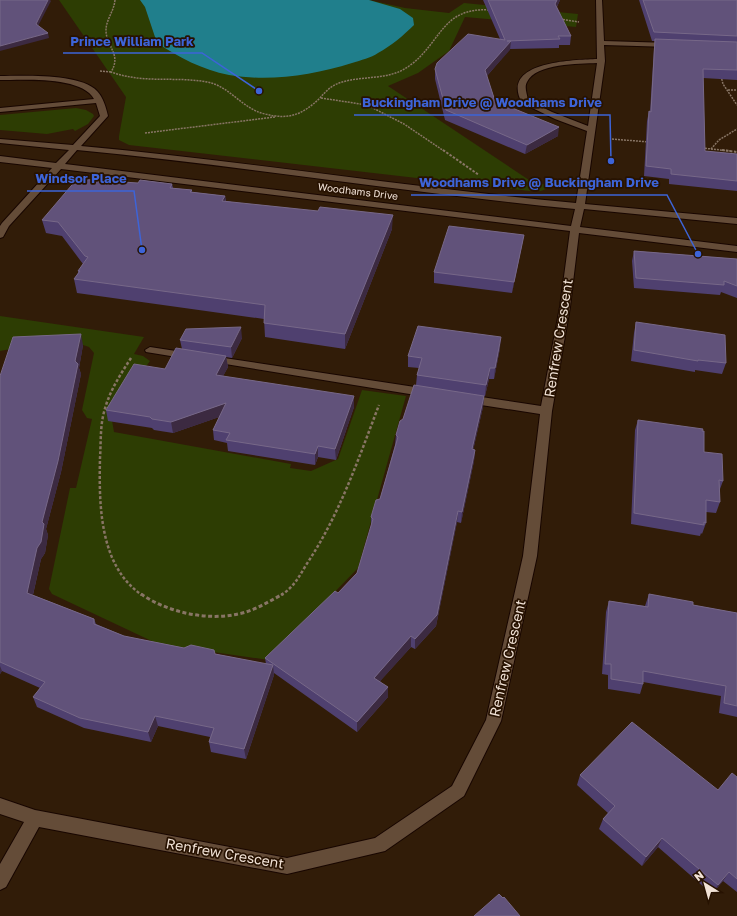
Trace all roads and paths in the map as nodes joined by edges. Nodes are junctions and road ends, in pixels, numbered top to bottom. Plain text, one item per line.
1 (115, 0) edge
2 (599, 0) edge
3 (494, 10) edge
4 (560, 19) edge
5 (599, 24) junction
6 (600, 43) junction
7 (680, 46) edge
8 (601, 61) junction
9 (719, 71) edge
10 (0, 78) edge
11 (728, 90) junction
12 (737, 90) edge
13 (320, 98) junction
14 (98, 101) junction
15 (737, 105) edge
16 (0, 110) edge
17 (277, 116) junction
18 (737, 129) edge
19 (145, 133) dead end
20 (591, 133) junction
21 (0, 141) edge
22 (653, 143) edge
23 (76, 147) junction
24 (699, 147) edge
25 (711, 148) junction
26 (737, 152) edge
27 (0, 159) edge
28 (57, 166) junction
29 (513, 200) junction
30 (580, 207) junction
31 (737, 221) edge
32 (575, 230) junction
33 (0, 235) edge
34 (737, 249) edge
35 (150, 350) joint
36 (386, 386) junction
37 (440, 395) edge
38 (455, 397) edge
39 (546, 411) junction
40 (0, 806) edge
41 (35, 818) junction
42 (0, 881) edge

1 - 17 path
2 - 5 street, Renfrew Crescent
3 - 13 path
4 - 5 path
5 - 6 street, Renfrew Crescent
6 - 7 street
6 - 8 street, Renfrew Crescent
8 - 20 street, Renfrew Crescent
8 - 20 street
9 - 11 path
10 - 14 street
11 - 12 path
11 - 15 path
13 - 17 path
13 - 29 path
14 - 16 street
14 - 23 street
17 - 19 path
18 - 25 path
20 - 22 path
20 - 30 street, Renfrew Crescent
21 - 23 street, Woodhams Drive
23 - 28 street
23 - 29 street, Woodhams Drive
24 - 25 path
25 - 26 path
27 - 28 street, Woodhams Drive
28 - 32 street, Woodhams Drive
28 - 33 street
29 - 30 street, Woodhams Drive
30 - 31 street, Woodhams Drive
30 - 32 street, Renfrew Crescent
32 - 34 street, Woodhams Drive
32 - 39 street, Renfrew Crescent
35 - 36 street
35 - 36 path
36 - 37 street
38 - 39 street
39 - 41 street, Renfrew Crescent
40 - 41 street, Renfrew Crescent
41 - 42 street

